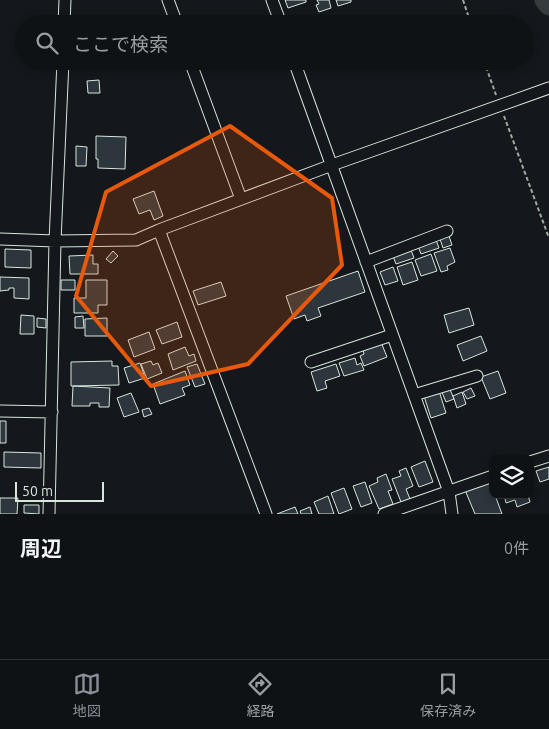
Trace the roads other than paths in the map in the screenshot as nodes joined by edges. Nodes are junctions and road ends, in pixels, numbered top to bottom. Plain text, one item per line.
1 (65, 0) edge
2 (168, 0) edge
3 (272, 0) edge
4 (64, 15) edge
5 (174, 15) edge
6 (278, 15) edge
7 (63, 70) edge
8 (193, 70) edge
9 (297, 70) edge
10 (549, 88) edge
11 (332, 165) junction
12 (241, 199) junction
13 (159, 230) junction
14 (447, 231) dead end
15 (0, 239) edge
16 (56, 241) junction
17 (366, 262) junction
18 (392, 335) junction
19 (311, 362) dead end
20 (477, 376) dead end
21 (414, 395) junction
22 (0, 411) edge
23 (52, 412) junction
24 (549, 456) edge
25 (534, 461) edge
26 (489, 477) edge
27 (449, 492) junction
28 (49, 514) edge
29 (266, 514) edge
30 (384, 514) edge
31 (452, 514) edge

1 - 4 street
2 - 5 street
3 - 6 street
7 - 16 street
8 - 12 street
9 - 11 street
10 - 11 street
11 - 12 street
11 - 17 street
12 - 13 street
13 - 16 street
13 - 29 street
14 - 17 street
15 - 16 street
16 - 23 street
17 - 18 street
18 - 19 street
18 - 21 street
20 - 21 street
21 - 27 street
22 - 23 street
23 - 28 street
24 - 25 street
26 - 27 street
27 - 30 street
27 - 31 street

